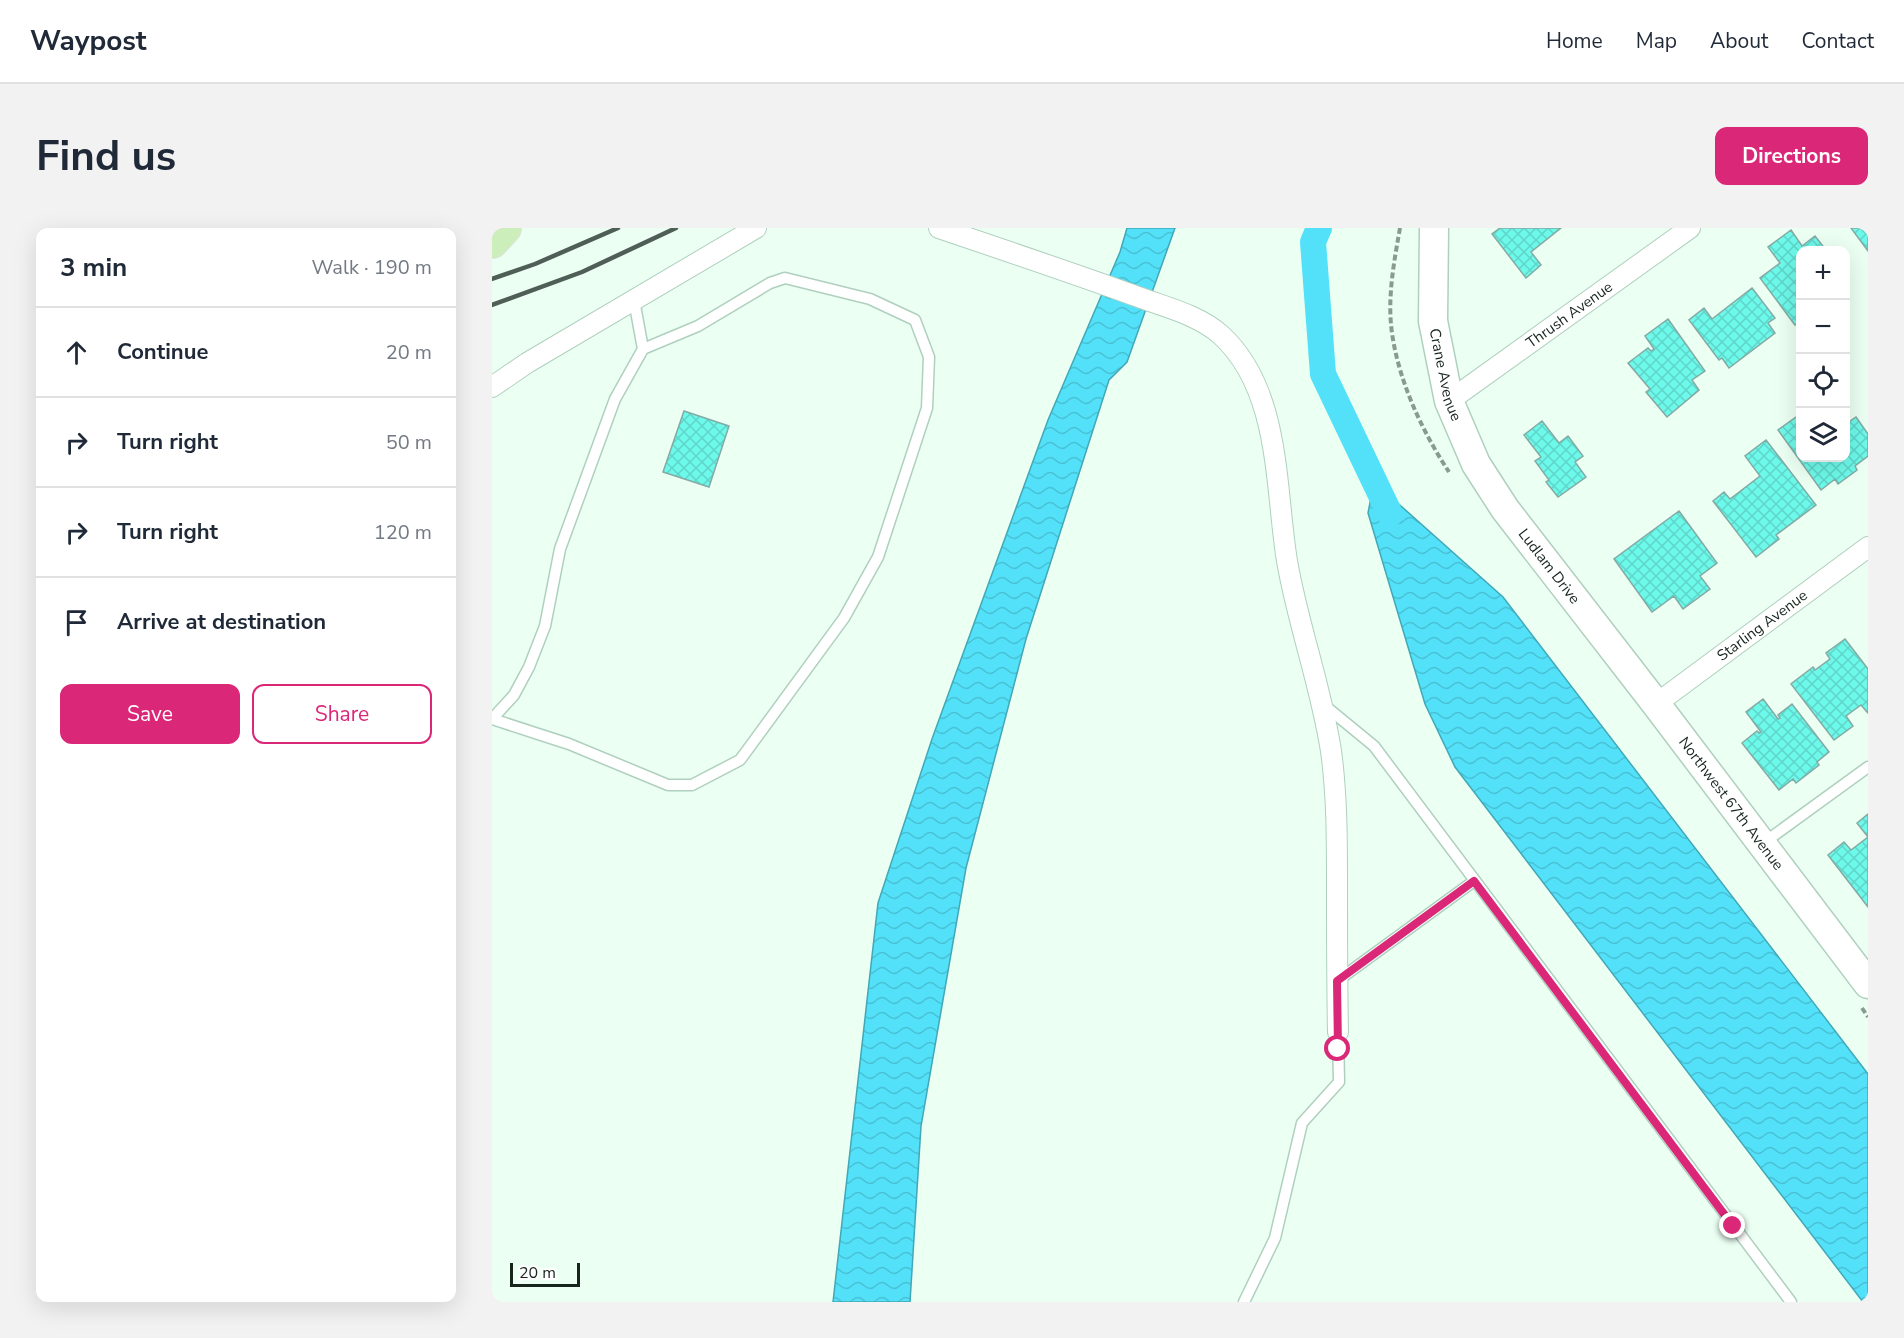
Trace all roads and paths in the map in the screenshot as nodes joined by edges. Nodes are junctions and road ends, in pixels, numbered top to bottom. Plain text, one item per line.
1 (505, 228) edge
2 (756, 228) edge
3 (939, 228) edge
4 (1434, 228) edge
5 (1690, 228) edge
6 (492, 242) edge
7 (634, 300) junction
8 (644, 349) junction
9 (492, 387) edge
10 (1449, 401) junction
11 (1505, 509) joint
12 (1868, 547) edge
13 (1593, 623) joint
14 (1656, 704) junction
15 (1323, 705) junction
16 (492, 719) edge
17 (1868, 767) edge
18 (1762, 844) junction
19 (1474, 881) junction
20 (1337, 981) junction
21 (1868, 984) edge
22 (1338, 1032) joint
23 (1245, 1302) edge
24 (1791, 1302) edge

1 - 6 main road
2 - 7 street
3 - 15 street
4 - 10 street, Crane Avenue
5 - 10 street, Thrush Avenue
7 - 8 lane
7 - 9 street
8 - 16 lane
8 - 16 lane
10 - 11 street, Crane Avenue
11 - 13 street, Ludlam Drive
12 - 14 street, Starling Avenue
13 - 14 street, Northwest 67th Avenue
14 - 18 street, Northwest 67th Avenue
15 - 19 lane
15 - 20 street
17 - 18 lane
18 - 21 street, Northwest 67th Avenue
19 - 20 lane
19 - 24 lane
20 - 22 street
22 - 23 lane

